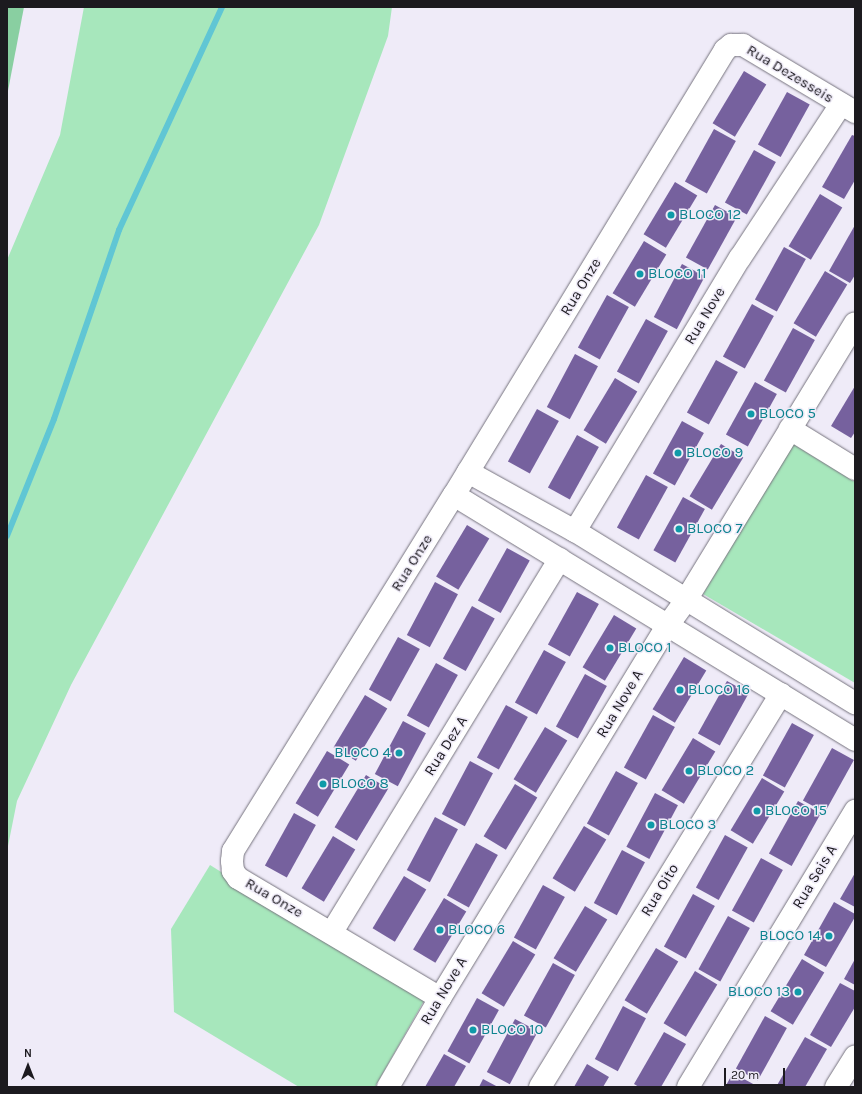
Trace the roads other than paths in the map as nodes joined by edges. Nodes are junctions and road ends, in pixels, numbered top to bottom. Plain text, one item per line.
1 (725, 50) joint
2 (848, 108) edge
3 (855, 323) edge
4 (790, 429) junction
5 (855, 469) edge
6 (468, 472) junction
7 (454, 495) junction
8 (575, 532) junction
9 (560, 559) junction
10 (686, 600) junction
11 (668, 624) junction
12 (780, 694) junction
13 (855, 703) edge
14 (855, 740) edge
15 (855, 811) edge
16 (332, 932) junction
17 (440, 998) junction
18 (855, 1056) edge
19 (388, 1087) edge
20 (540, 1087) edge
21 (688, 1087) edge
22 (836, 1087) edge

1 - 2 street, Rua Dezesseis
1 - 6 street, Rua Onze
2 - 8 street, Rua Nove
3 - 4 street, Rua Nove A
4 - 5 street
4 - 10 street, Rua Nove A
6 - 7 street, Rua Onze
6 - 8 street
7 - 9 street
7 - 16 street, Rua Onze
8 - 10 street
9 - 11 street
9 - 16 street, Rua Dez A
10 - 11 street, Rua Nove A
10 - 13 street
11 - 12 street
11 - 17 street, Rua Nove A
12 - 14 street
12 - 20 street, Rua Oito
15 - 21 street, Rua Seis A
16 - 17 street, Rua Onze
17 - 19 street, Rua Nove A
18 - 22 street

